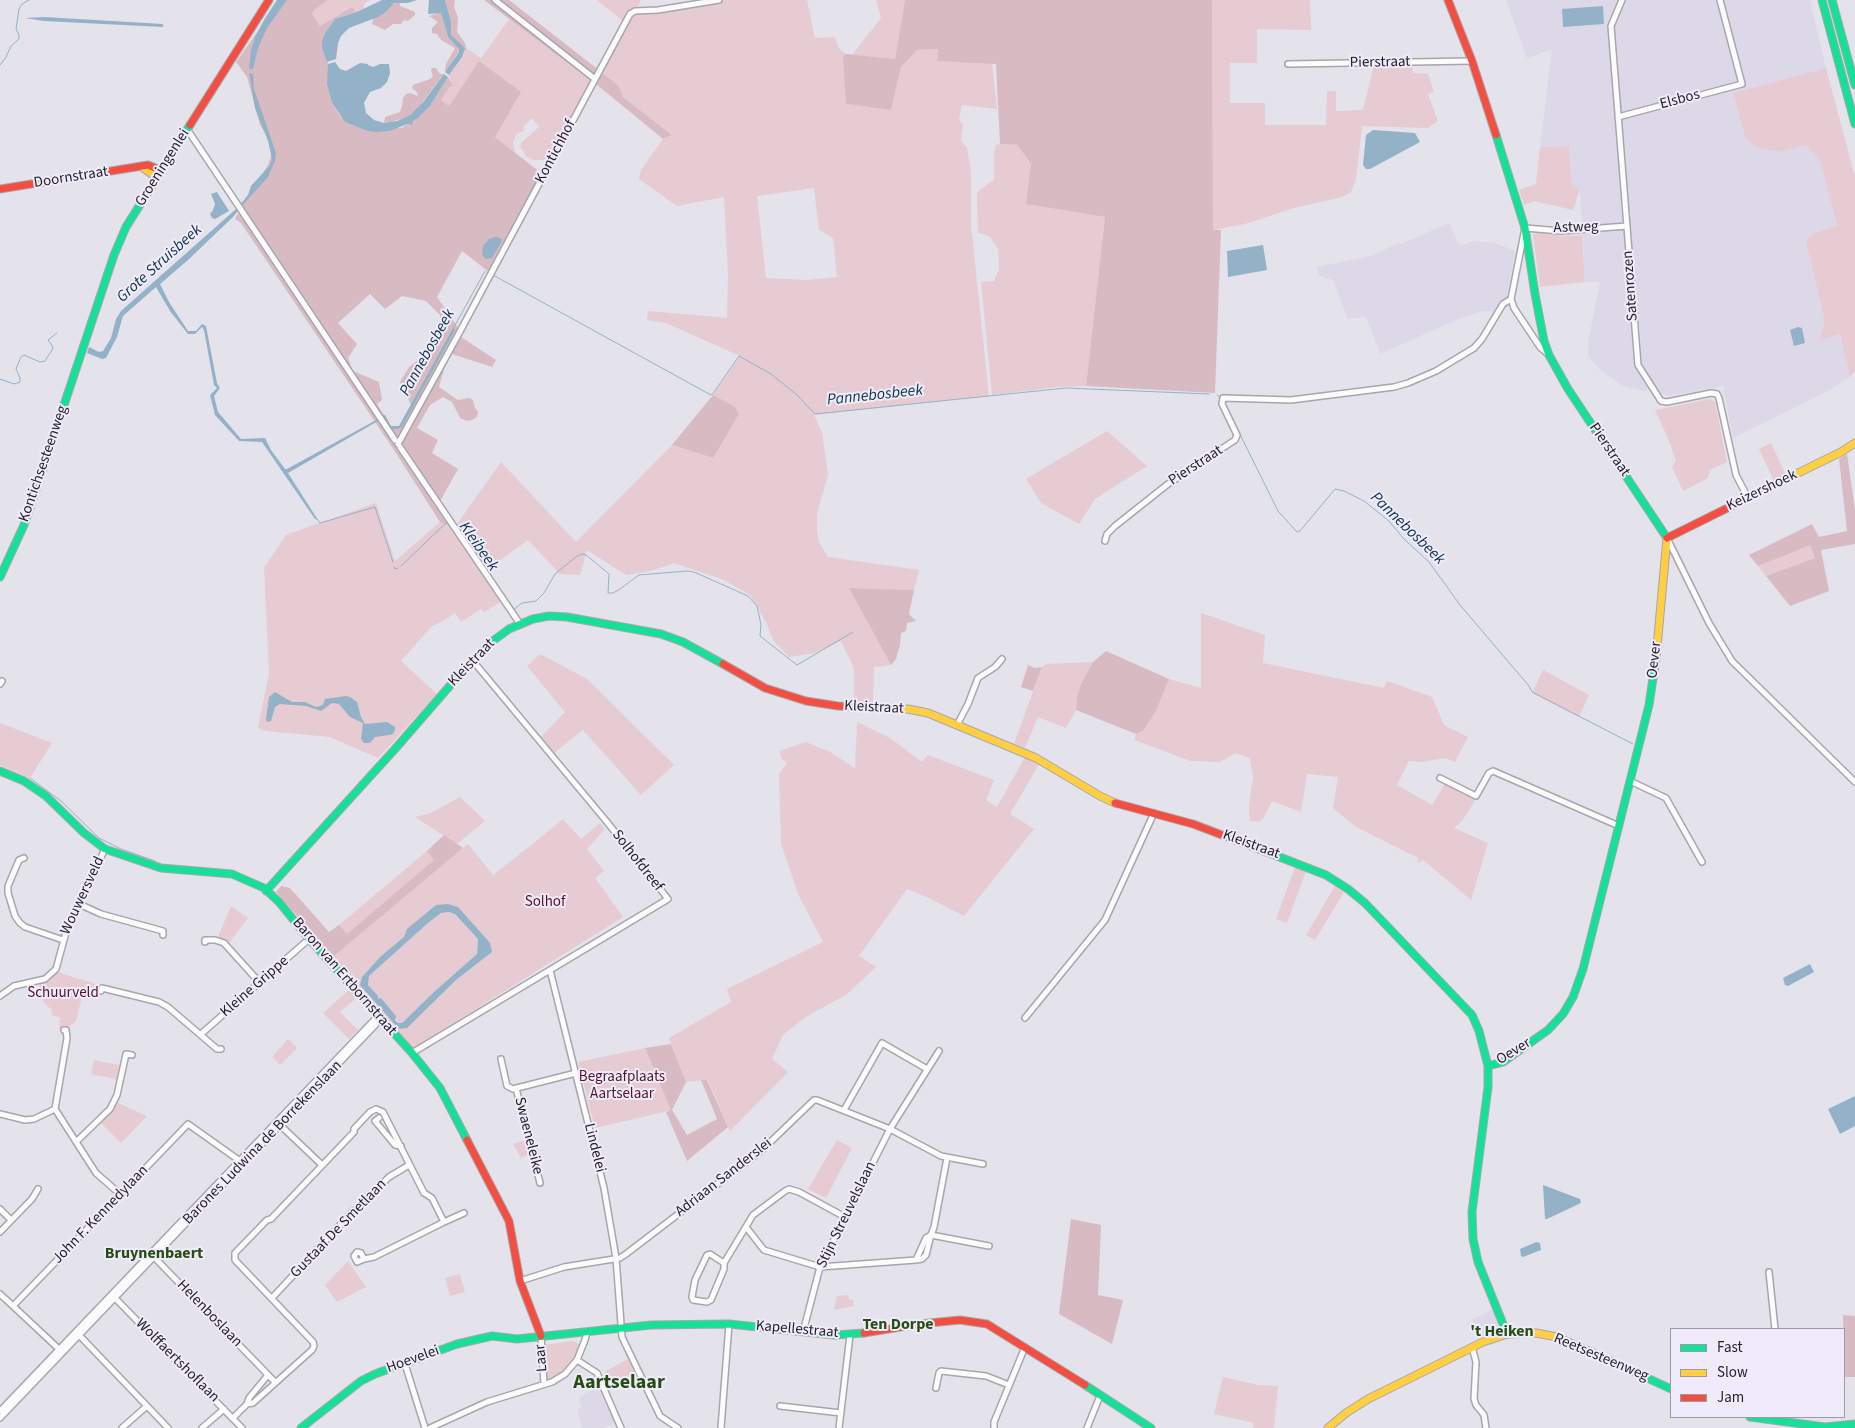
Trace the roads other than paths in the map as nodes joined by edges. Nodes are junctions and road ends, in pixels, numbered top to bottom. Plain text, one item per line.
1 (270, 0) edge
2 (495, 0) edge
3 (719, 0) edge
4 (1448, 0) edge
5 (1622, 0) edge
6 (1720, 0) edge
7 (1822, 0) edge
8 (1832, 0) edge
9 (1472, 61) junction
10 (1288, 64) dead end
11 (595, 79) junction
12 (1855, 85) edge
13 (1618, 117) junction
14 (1855, 124) edge
15 (189, 132) dead end
16 (158, 174) junction
17 (0, 189) edge
18 (1627, 226) junction
19 (1525, 228) junction
20 (1511, 299) junction
21 (82, 349) joint
22 (1549, 355) junction
23 (1855, 443) edge
24 (398, 444) junction
25 (1748, 498) junction
26 (1667, 538) junction
27 (1106, 540) dead end
28 (0, 577) edge
29 (520, 624) junction
30 (1002, 659) dead end
31 (473, 662) junction
32 (957, 725) junction
33 (0, 771) edge
34 (1440, 778) dead end
35 (1630, 781) junction
36 (1855, 782) edge
37 (1154, 813) junction
38 (1619, 826) junction
39 (105, 849) junction
40 (24, 858) dead end
41 (1702, 862) dead end
42 (266, 891) junction
43 (79, 904) junction
44 (162, 935) dead end
45 (309, 939) junction
46 (63, 940) junction
47 (204, 942) dead end
48 (550, 970) junction
49 (260, 984) junction
50 (101, 991) dead end
51 (0, 996) edge
52 (379, 1018) junction
53 (1025, 1018) dead end
54 (64, 1030) dead end
55 (201, 1034) junction
56 (222, 1049) dead end
57 (939, 1051) dead end
58 (412, 1053) junction
59 (132, 1055) dead end
60 (501, 1059) dead end
61 (1488, 1066) junction
62 (927, 1069) junction
63 (576, 1073) junction
64 (516, 1088) junction
65 (829, 1104) junction
66 (55, 1109) junction
67 (844, 1110) junction
68 (832, 1111) dead end
69 (0, 1114) edge
70 (380, 1118) dead end
71 (278, 1123) junction
72 (890, 1129) junction
73 (76, 1142) junction
74 (401, 1146) junction
75 (947, 1158) junction
76 (239, 1160) junction
77 (244, 1164) junction
78 (983, 1164) dead end
79 (322, 1165) junction
80 (409, 1165) junction
81 (540, 1183) dead end
82 (38, 1189) dead end
83 (120, 1194) junction
84 (0, 1209) edge
85 (464, 1213) dead end
86 (845, 1217) junction
87 (11, 1220) junction
88 (444, 1222) junction
89 (746, 1226) junction
90 (0, 1232) edge
91 (931, 1235) junction
92 (989, 1246) dead end
93 (152, 1256) junction
94 (616, 1258) junction
95 (364, 1259) dead end
96 (724, 1263) junction
97 (820, 1267) junction
98 (1769, 1272) dead end
99 (520, 1281) junction
100 (0, 1294) edge
101 (113, 1296) junction
102 (272, 1298) junction
103 (13, 1306) junction
104 (729, 1324) junction
105 (1774, 1328) edge
106 (621, 1329) junction
107 (587, 1332) junction
108 (804, 1332) junction
109 (850, 1334) junction
110 (1507, 1334) junction
111 (80, 1336) junction
112 (540, 1336) junction
113 (1472, 1346) junction
114 (1025, 1347) junction
115 (61, 1351) junction
116 (577, 1360) junction
117 (405, 1364) junction
118 (268, 1375) junction
119 (275, 1382) junction
120 (544, 1384) junction
121 (1009, 1385) junction
122 (936, 1388) dead end
123 (1670, 1389) edge
124 (1100, 1396) junction
125 (247, 1404) junction
126 (147, 1406) junction
127 (780, 1406) dead end
128 (224, 1409) junction
129 (0, 1411) edge
130 (841, 1413) junction
131 (0, 1418) edge
132 (233, 1418) junction
133 (1766, 1418) edge
134 (1783, 1419) edge
135 (1849, 1426) edge
136 (619, 1427) edge
137 (1835, 1427) edge
138 (122, 1428) edge
139 (168, 1428) edge
140 (202, 1428) edge
141 (242, 1428) edge
142 (301, 1428) edge
143 (425, 1428) edge
144 (430, 1428) edge
145 (678, 1428) edge
146 (722, 1428) edge
147 (839, 1428) edge
148 (994, 1428) edge
149 (1087, 1428) edge
150 (1151, 1428) edge
151 (1328, 1428) edge
152 (1486, 1428) edge

1 - 16 main road, Groeningenlei
2 - 11 street
3 - 11 street, Kontichhof
4 - 9 main road, Pierstraat
5 - 13 street, Satenrozen
6 - 13 street, Elsbos
7 - 14 main road
8 - 12 main road
9 - 10 street, Pierstraat
9 - 19 main road, Pierstraat
11 - 24 street, Kontichhof
13 - 18 street, Satenrozen
15 - 24 street
16 - 17 main road, Doornstraat
16 - 21 main road, Groeningenlei
18 - 19 street, Astweg
18 - 25 street, Satenrozen
19 - 20 street
19 - 22 main road, Pierstraat
20 - 22 street
20 - 27 street, Pierstraat
21 - 28 main road, Kontichsesteenweg
22 - 26 main road, Pierstraat
23 - 25 main road, Keizershoek
24 - 29 street
25 - 26 main road, Keizershoek
26 - 35 main road, Oever
26 - 36 street, Pierstraat
29 - 31 main road, Kleistraat
29 - 32 main road, Kleistraat
30 - 32 street
31 - 42 main road, Kleistraat
31 - 48 street, Solhofdreef
32 - 37 main road, Kleistraat
33 - 39 main road, Baron van Ertbornstraat
34 - 38 street
35 - 38 main road, Oever
35 - 41 street
37 - 53 street
37 - 61 main road, Kleistraat
38 - 61 main road, Oever
39 - 42 main road, Baron van Ertbornstraat
39 - 43 street, Wouwersveld
40 - 46 street
42 - 45 main road, Baron van Ertbornstraat
43 - 44 street
43 - 46 street, Wouwersveld
45 - 49 street, Kleine Grippe
45 - 52 main road, Baron van Ertbornstraat
46 - 51 street, Wouwersveld
47 - 49 street
48 - 58 street, Solhofdreef
48 - 63 street, Lindelei
49 - 55 street, Kleine Grippe
50 - 55 street
52 - 58 main road, Baron van Ertbornstraat
52 - 71 street, Barones Ludwina de Borrekenslaan
54 - 66 street
55 - 56 street
57 - 62 street
58 - 99 main road, Baron van Ertbornstraat
59 - 73 street
60 - 64 street, Swaeneleike
61 - 110 main road, Oever
62 - 67 street
62 - 72 street
63 - 64 street, Swaeneleike
63 - 94 street, Lindelei
64 - 81 street, Swaeneleike
65 - 67 street, Adriaan Sanderslei
65 - 68 street
65 - 94 street, Adriaan Sanderslei
66 - 69 street
66 - 73 street
67 - 72 street, Adriaan Sanderslei
70 - 74 street
71 - 76 street, Barones Ludwina de Borrekenslaan
71 - 77 street, Barones Ludwina de Borrekenslaan
71 - 79 street
72 - 75 street, Adriaan Sanderslei
72 - 86 street, Stijn Streuvelslaan
73 - 83 street
74 - 79 street
74 - 80 street
75 - 78 street, Adriaan Sanderslei
75 - 91 street
76 - 77 street, John F. Kennedylaan
76 - 83 street, John F. Kennedylaan
76 - 93 street, Barones Ludwina de Borrekenslaan
77 - 93 street, Barones Ludwina de Borrekenslaan
79 - 102 street
80 - 88 street
80 - 102 street, Gustaaf De Smetlaan
82 - 87 street
83 - 103 street, John F. Kennedylaan
84 - 87 street
85 - 88 street
86 - 89 street
86 - 97 street, Stijn Streuvelslaan
87 - 90 street
88 - 95 street
89 - 96 street
89 - 97 street
91 - 92 street
91 - 97 street
93 - 101 street, Barones Ludwina de Borrekenslaan
93 - 118 street, Helenboslaan
94 - 99 street
94 - 106 street, Lindelei
96 - 96 street
97 - 108 street, Stijn Streuvelslaan
98 - 105 street
99 - 112 main road, Baron van Ertbornstraat
100 - 103 street
101 - 111 street, Barones Ludwina de Borrekenslaan
101 - 115 street, Barones Ludwina de Borrekenslaan
101 - 128 street, Wolffaertshoflaan
102 - 119 street
103 - 115 street
104 - 106 main road, Kapellestraat
104 - 108 main road, Kapellestraat
104 - 146 street
106 - 107 main road, Laar
106 - 145 street, Lindelei
107 - 112 main road, Laar
107 - 116 street, Laar
108 - 109 main road, Kapellestraat
109 - 114 main road, Kapellestraat
109 - 130 street
110 - 113 main road, Reetsesteenweg
110 - 123 main road, Reetsesteenweg
111 - 115 street, Barones Ludwina de Borrekenslaan
111 - 126 street
112 - 117 main road, Hoevelei
112 - 120 street, Laar
113 - 151 main road, Reetsesteenweg
113 - 152 street
114 - 121 street
114 - 124 main road, Kapellestraat
115 - 129 street, Barones Ludwina de Borrekenslaan
115 - 131 street, Barones Ludwina de Borrekenslaan
116 - 120 street, Laar
116 - 136 street
117 - 142 main road, Hoevelei
117 - 143 street
118 - 119 street, Helenboslaan
118 - 125 street
119 - 125 street
120 - 144 street
121 - 122 street
121 - 148 street
124 - 149 street
124 - 150 main road, Kapellestraat
125 - 132 street
126 - 138 street
126 - 139 street
127 - 130 street
128 - 132 street, Wolffaertshoflaan
128 - 140 street
130 - 147 street
132 - 141 street, Wolffaertshoflaan
133 - 134 main road
134 - 137 main road
135 - 137 main road

